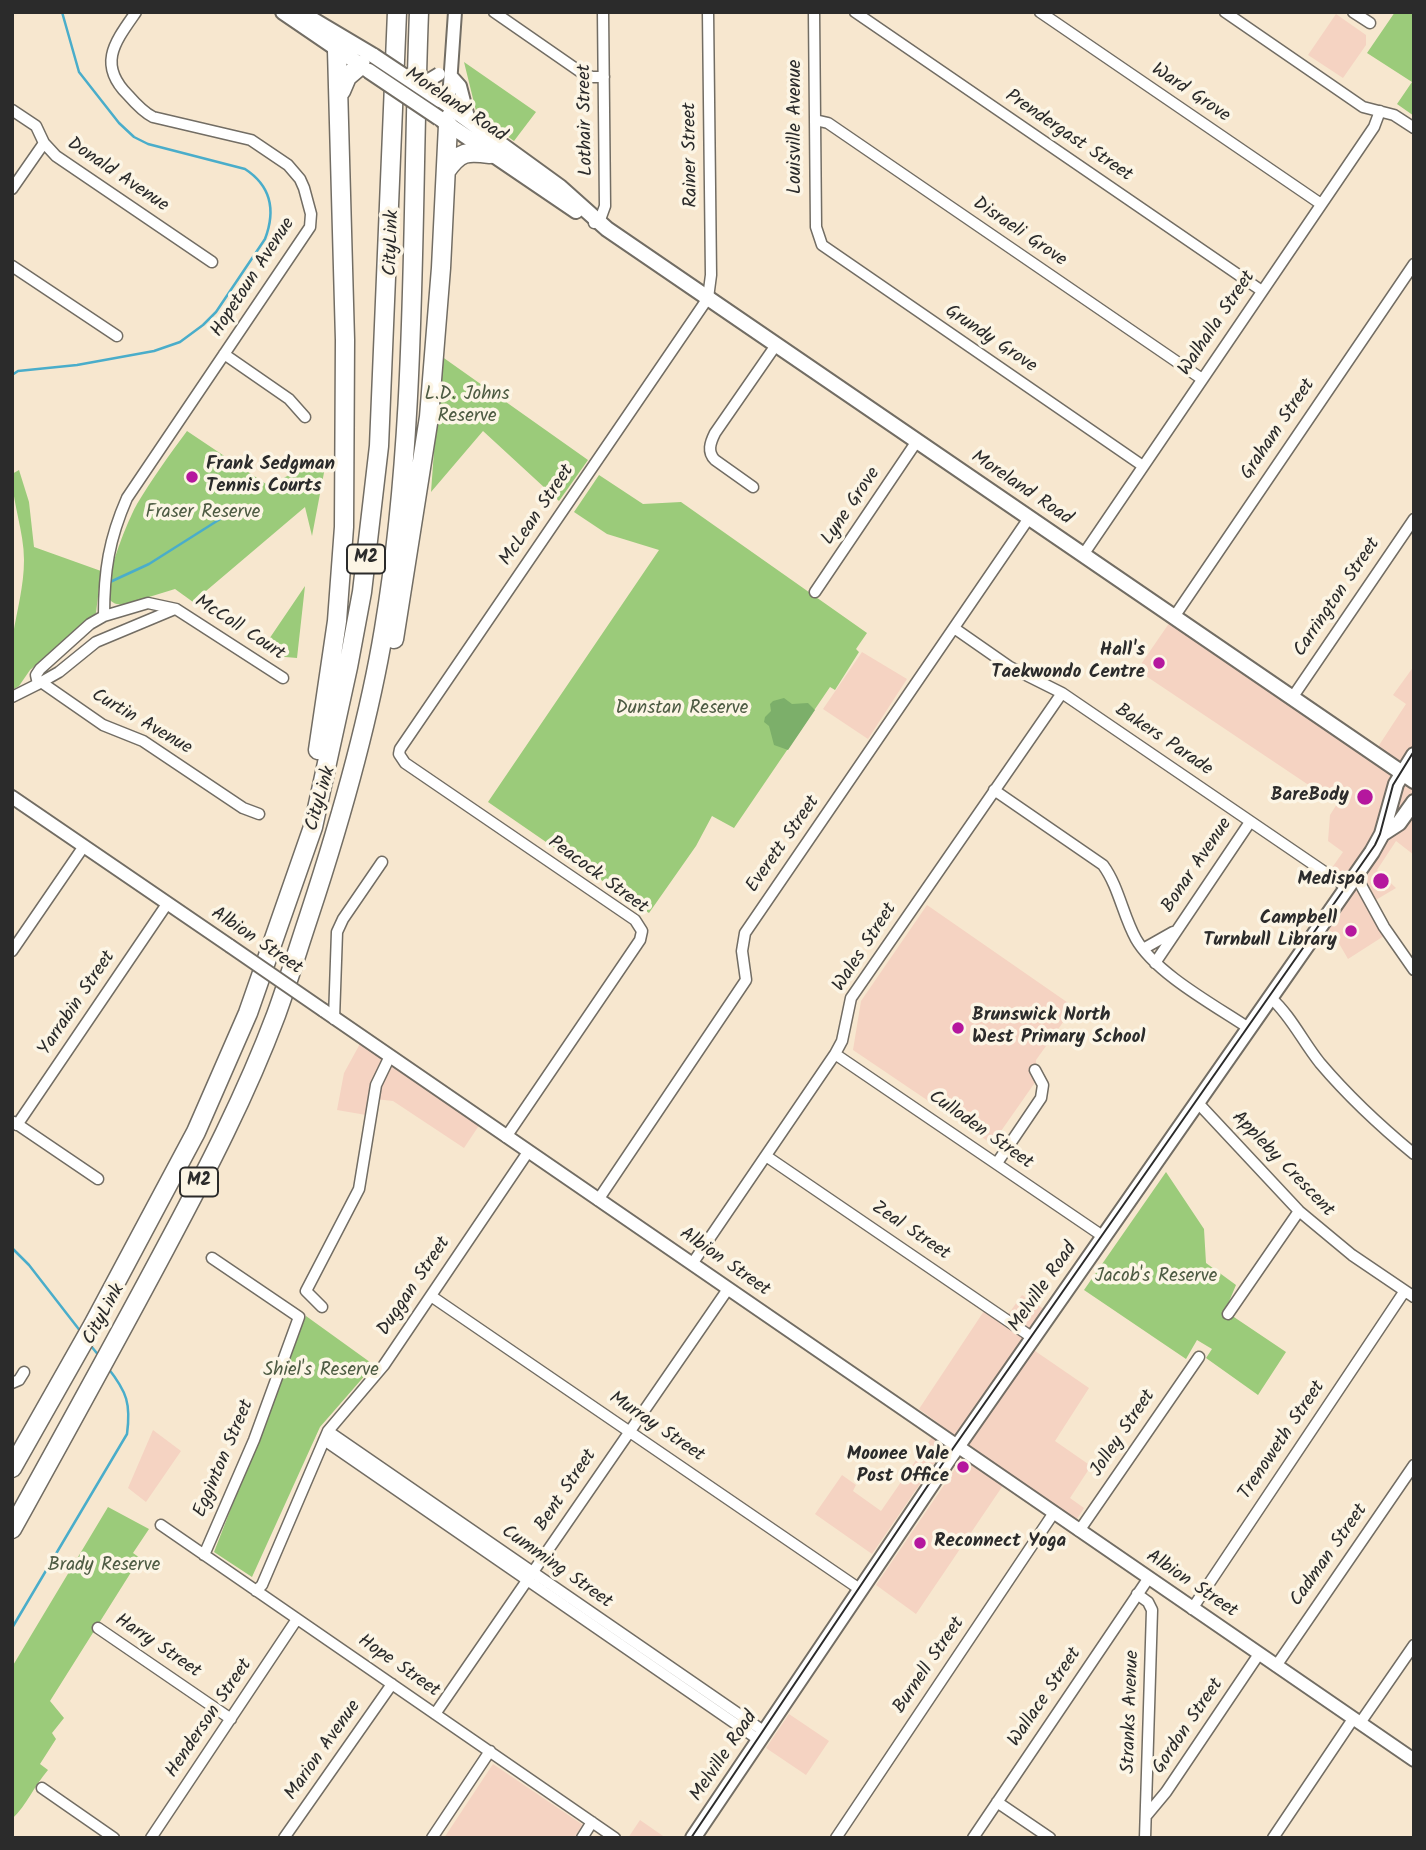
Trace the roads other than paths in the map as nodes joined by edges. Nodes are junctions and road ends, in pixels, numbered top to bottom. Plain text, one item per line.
1 (136, 12) edge
2 (283, 12) edge
3 (300, 12) edge
4 (397, 12) edge
5 (419, 12) edge
6 (455, 12) edge
7 (494, 12) edge
8 (603, 12) edge
9 (708, 12) edge
10 (814, 12) edge
11 (855, 12) edge
12 (1040, 12) edge
13 (1225, 12) edge
14 (1353, 12) edge
15 (1370, 23) dead end
16 (337, 50) junction
17 (369, 64) junction
18 (445, 75) junction
19 (604, 77) junction
20 (412, 81) junction
21 (444, 103) junction
22 (340, 109) junction
23 (12, 110) edge
24 (1380, 111) junction
25 (815, 120) junction
26 (443, 121) junction
27 (469, 121) junction
28 (1414, 128) edge
29 (44, 143) junction
30 (490, 153) junction
31 (446, 171) junction
32 (12, 189) edge
33 (1321, 204) junction
34 (599, 224) junction
35 (819, 241) joint
36 (212, 262) dead end
37 (1414, 264) edge
38 (12, 265) edge
39 (1262, 291) junction
40 (708, 298) junction
41 (117, 336) dead end
42 (776, 345) junction
43 (225, 354) junction
44 (1202, 379) junction
45 (304, 417) dead end
46 (917, 441) junction
47 (1143, 466) junction
48 (753, 487) dead end
49 (1029, 518) junction
50 (1414, 519) edge
51 (1083, 555) junction
52 (815, 592) dead end
53 (176, 609) junction
54 (104, 616) junction
55 (1174, 617) junction
56 (954, 628) junction
57 (284, 678) dead end
58 (39, 683) junction
59 (1062, 693) junction
60 (12, 697) edge
61 (1292, 698) junction
62 (399, 754) joint
63 (1414, 755) edge
64 (1408, 777) edge
65 (995, 790) junction
66 (12, 797) edge
67 (1414, 802) edge
68 (259, 814) dead end
69 (340, 816) junction
70 (1250, 822) junction
71 (1382, 834) junction
72 (84, 846) junction
73 (383, 862) dead end
74 (1352, 882) junction
75 (292, 891) junction
76 (167, 904) junction
77 (1175, 931) junction
78 (1143, 949) junction
79 (12, 951) edge
80 (1156, 963) junction
81 (1414, 970) edge
82 (1271, 998) junction
83 (334, 1018) junction
84 (1250, 1029) junction
85 (835, 1054) junction
86 (390, 1056) junction
87 (1035, 1070) dead end
88 (1198, 1103) junction
89 (15, 1123) edge
90 (506, 1137) junction
91 (528, 1152) junction
92 (1414, 1154) edge
93 (766, 1156) junction
94 (997, 1163) junction
95 (98, 1179) dead end
96 (598, 1200) junction
97 (1299, 1211) junction
98 (1104, 1237) junction
99 (212, 1258) dead end
100 (692, 1264) junction
101 (728, 1289) junction
102 (1409, 1295) edge
103 (431, 1296) junction
104 (322, 1307) dead end
105 (1228, 1314) dead end
106 (1033, 1338) junction
107 (1199, 1357) dead end
108 (24, 1372) dead end
109 (12, 1383) edge
110 (629, 1431) junction
111 (326, 1436) junction
112 (957, 1447) junction
113 (1414, 1465) edge
114 (12, 1468) edge
115 (1053, 1514) junction
116 (161, 1525) dead end
117 (12, 1529) edge
118 (1079, 1531) junction
119 (204, 1555) junction
120 (530, 1576) junction
121 (1148, 1578) junction
122 (861, 1590) junction
123 (256, 1591) junction
124 (1138, 1594) junction
125 (1192, 1609) junction
126 (297, 1619) junction
127 (98, 1628) dead end
128 (1414, 1645) edge
129 (1259, 1654) junction
130 (1276, 1666) junction
131 (392, 1684) junction
132 (435, 1714) junction
133 (231, 1719) junction
134 (1356, 1721) junction
135 (762, 1736) junction
136 (489, 1751) junction
137 (1414, 1760) edge
138 (42, 1788) dead end
139 (997, 1802) junction
140 (1146, 1816) junction
141 (592, 1822) junction
142 (114, 1838) edge
143 (151, 1838) edge
144 (284, 1838) edge
145 (432, 1838) edge
146 (582, 1838) edge
147 (615, 1838) edge
148 (693, 1838) edge
149 (836, 1838) edge
150 (973, 1838) edge
151 (1050, 1838) edge
152 (1145, 1838) edge
153 (1273, 1838) edge

1 - 43 street, Hopetoun Avenue
2 - 16 main road, Moreland Road
3 - 17 main road, Moreland Road
4 - 75 highway, CityLink / M2
5 - 69 highway, CityLink / M2
6 - 18 street
7 - 19 street
8 - 19 street, Lothair Street
9 - 40 street, Rainer Street
10 - 25 street, Louisville Avenue
11 - 39 street, Prendergast Street
12 - 33 street, Ward Grove
13 - 24 street
14 - 15 street
16 - 17 main road, Moreland Road
16 - 22 highway
17 - 20 main road, Moreland Road, bridge
17 - 22 highway
17 - 26 main road, Moreland Road, bridge
18 - 20 street, bridge
18 - 21 street
18 - 27 street
19 - 34 street, Lothair Street
20 - 21 main road, Moreland Road, bridge
21 - 26 street
21 - 27 main road, Moreland Road
22 - 75 highway
23 - 29 street, Donald Avenue
24 - 28 street
24 - 33 street, Walhalla Street
25 - 35 street, Louisville Avenue
25 - 44 street, Disraeli Grove
26 - 30 main road, Moreland Road
26 - 31 highway
27 - 34 main road, Moreland Road
29 - 32 street
29 - 36 street, Donald Avenue
30 - 31 highway
30 - 34 main road, Moreland Road
31 - 69 highway
33 - 39 street, Walhalla Street
34 - 40 main road, Moreland Road
35 - 47 street, Grundy Grove
37 - 55 street, Graham Street
38 - 41 street
39 - 44 street, Walhalla Street
40 - 42 main road, Moreland Road
40 - 62 street, McLean Street
42 - 46 main road, Moreland Road
42 - 48 street
43 - 45 street
43 - 54 street, Hopetoun Avenue
44 - 47 street, Walhalla Street
46 - 49 main road, Moreland Road
46 - 52 street, Lyne Grove
47 - 51 street, Walhalla Street
49 - 51 main road, Moreland Road
49 - 56 street, Everett Street
50 - 61 street, Carrington Street
51 - 55 main road, Moreland Road
53 - 54 street
53 - 57 street, McColl Court
53 - 58 street
54 - 58 street
55 - 61 main road, Moreland Road
56 - 59 street, Bakers Parade
56 - 96 street, Everett Street
58 - 60 street
58 - 68 street, Curtin Avenue
59 - 65 street, Wales Street
59 - 70 street, Bakers Parade
61 - 64 main road, Moreland Road
62 - 90 street, Peacock Street
63 - 64 main road, Melville Road
64 - 71 main road, Melville Road
65 - 78 street
65 - 85 street, Wales Street
66 - 72 street, Albion Street
67 - 71 main road
69 - 117 highway, CityLink / M2
70 - 74 street, Bakers Parade
70 - 77 street, Bonar Avenue
71 - 74 main road, Melville Road
72 - 76 street, Albion Street
72 - 79 street
73 - 83 street
74 - 81 street
74 - 82 main road, Melville Road
75 - 114 highway, CityLink / M2
76 - 83 street, Albion Street, bridge
76 - 89 street, Yarrabin Street
77 - 78 street, Bonar Avenue
77 - 80 street, Bonar Avenue
78 - 80 street
80 - 84 street
82 - 84 main road, Melville Road
82 - 92 street
83 - 86 street, Albion Street
84 - 88 main road, Melville Road
85 - 93 street, Wales Street
85 - 94 street, Culloden Street
86 - 90 street, Albion Street
86 - 104 street
87 - 94 street
88 - 97 street, Appleby Crescent
88 - 98 main road, Melville Road
89 - 95 street
90 - 91 street, Albion Street
91 - 96 street, Albion Street
91 - 103 street, Duggan Street
93 - 100 street, Wales Street
93 - 106 street, Zeal Street
94 - 98 street, Culloden Street
96 - 100 street, Albion Street
97 - 102 street, Appleby Crescent
97 - 105 street
98 - 106 main road, Melville Road
99 - 119 street, Egginton Street
100 - 101 street, Albion Street
101 - 110 street, Bent Street
101 - 112 street, Albion Street
102 - 125 street, Trenoweth Street
103 - 110 street, Murray Street
103 - 111 street, Duggan Street
106 - 112 main road, Melville Road
107 - 118 street, Jolley Street
108 - 109 street
110 - 120 street, Bent Street
110 - 122 street, Murray Street
111 - 120 street, Cumming Street
111 - 123 street, Duggan Street
112 - 115 street, Albion Street
112 - 122 main road, Melville Road
113 - 130 street, Cadman Street
115 - 118 street, Albion Street
115 - 149 street, Burnell Street
116 - 119 street, Hope Street
118 - 121 street, Albion Street
119 - 123 street, Hope Street
120 - 132 street, Bent Street
120 - 135 street, Cumming Street
121 - 124 street, Wallace Street
121 - 125 street, Albion Street
122 - 135 main road, Melville Road
123 - 126 street, Hope Street
124 - 139 street, Wallace Street
124 - 140 street, Stranks Avenue
125 - 129 street, Albion Street
126 - 131 street, Hope Street
126 - 133 street, Henderson Street
127 - 133 street, Harry Street
128 - 134 street
129 - 130 street, Albion Street
129 - 140 street, Gordon Street
130 - 134 street, Albion Street
131 - 132 street, Hope Street
131 - 144 street, Marion Avenue
132 - 136 street, Hope Street
133 - 143 street, Henderson Street
134 - 137 street, Albion Street
134 - 153 street
135 - 148 main road, Melville Road
136 - 141 street, Hope Street
136 - 145 street
138 - 142 street
139 - 150 street, Wallace Street
139 - 151 street
140 - 152 street, Stranks Avenue
141 - 146 street
141 - 147 street, Hope Street

